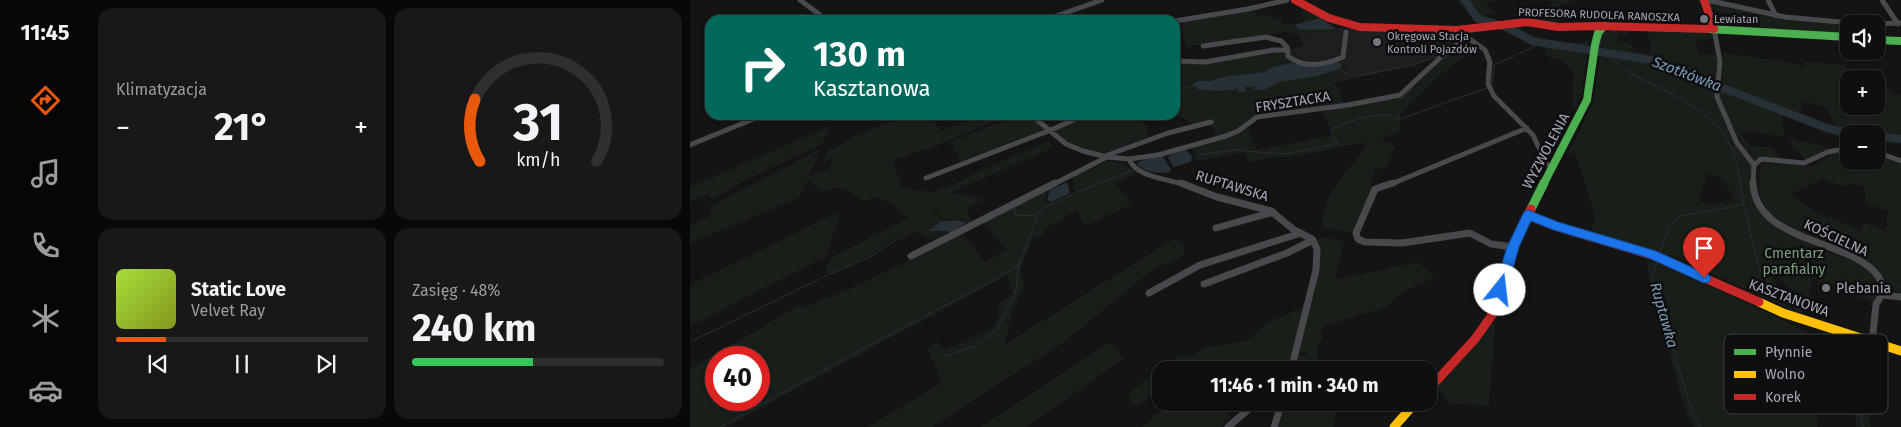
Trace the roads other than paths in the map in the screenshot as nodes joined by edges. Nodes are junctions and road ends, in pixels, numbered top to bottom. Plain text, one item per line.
1 (800, 0) edge
2 (1102, 0) edge
3 (1287, 0) edge
4 (1295, 0) edge
5 (1706, 0) edge
6 (1768, 0) edge
7 (1882, 0) edge
8 (820, 15) edge
9 (1059, 15) edge
10 (1776, 16) junction
11 (1180, 20) edge
12 (1840, 22) edge
13 (1897, 24) edge
14 (1597, 29) junction
15 (1714, 29) junction
16 (1458, 30) junction
17 (1346, 32) dead end
18 (1840, 36) edge
19 (1468, 37) junction
20 (1885, 41) edge
21 (1901, 42) edge
22 (1203, 46) dead end
23 (1288, 50) junction
24 (1180, 61) edge
25 (752, 120) edge
26 (1038, 120) edge
27 (1073, 120) edge
28 (1211, 122) dead end
29 (1527, 128) junction
30 (1051, 130) junction
31 (690, 145) edge
32 (1840, 150) edge
33 (1885, 155) edge
34 (1106, 157) junction
35 (1129, 159) junction
36 (1901, 161) edge
37 (1754, 165) junction
38 (1552, 167) junction
39 (926, 178) dead end
40 (1273, 212) junction
41 (1528, 215) junction
42 (1216, 228) dead end
43 (1301, 233) junction
44 (1313, 240) junction
45 (1513, 247) junction
46 (911, 256) dead end
47 (1204, 284) dead end
48 (1149, 293) dead end
49 (1883, 295) junction
50 (1901, 298) edge
51 (1848, 334) edge
52 (1873, 334) edge
53 (1888, 347) edge
54 (1901, 351) edge
55 (1293, 361) edge
56 (1437, 380) edge
57 (1247, 411) edge
58 (1279, 411) edge
59 (1408, 411) edge
60 (1228, 427) edge
61 (1274, 427) edge
62 (1394, 427) edge

1 - 8 street
2 - 9 street
3 - 11 street
4 - 16 street, PROFESORA RUDOLFA RANOSZKA
5 - 10 street
5 - 15 street
6 - 10 street
7 - 13 street
10 - 12 street
14 - 15 street, PROFESORA RUDOLFA RANOSZKA
14 - 16 street, PROFESORA RUDOLFA RANOSZKA
14 - 38 street, WYZWOLENIA
15 - 18 street, PROFESORA RUDOLFA RANOSZKA
15 - 37 street
16 - 19 street
17 - 23 street
19 - 29 street
19 - 35 street, FRYSZTACKA
20 - 21 street
22 - 23 street
23 - 24 street
25 - 31 street
26 - 30 street, FRYSZTACKA
27 - 30 street
28 - 34 street
29 - 38 street
29 - 45 street
30 - 34 street, FRYSZTACKA
30 - 39 street
32 - 37 street
33 - 36 street
34 - 35 street, FRYSZTACKA
34 - 46 street
35 - 40 street, RUPTAWSKA
37 - 49 street, KOŚCIELNA
38 - 41 street, WYZWOLENIA
40 - 42 street
40 - 43 street, RUPTAWSKA
41 - 45 street, WYZWOLENIA
41 - 51 street, KASZTANOWA
43 - 44 street, RUPTAWSKA
43 - 48 street
44 - 47 street
44 - 55 street
45 - 56 street, WYZWOLENIA
49 - 50 street
49 - 52 street
53 - 54 street, KASZTANOWA
57 - 60 street
58 - 61 street
59 - 62 street

